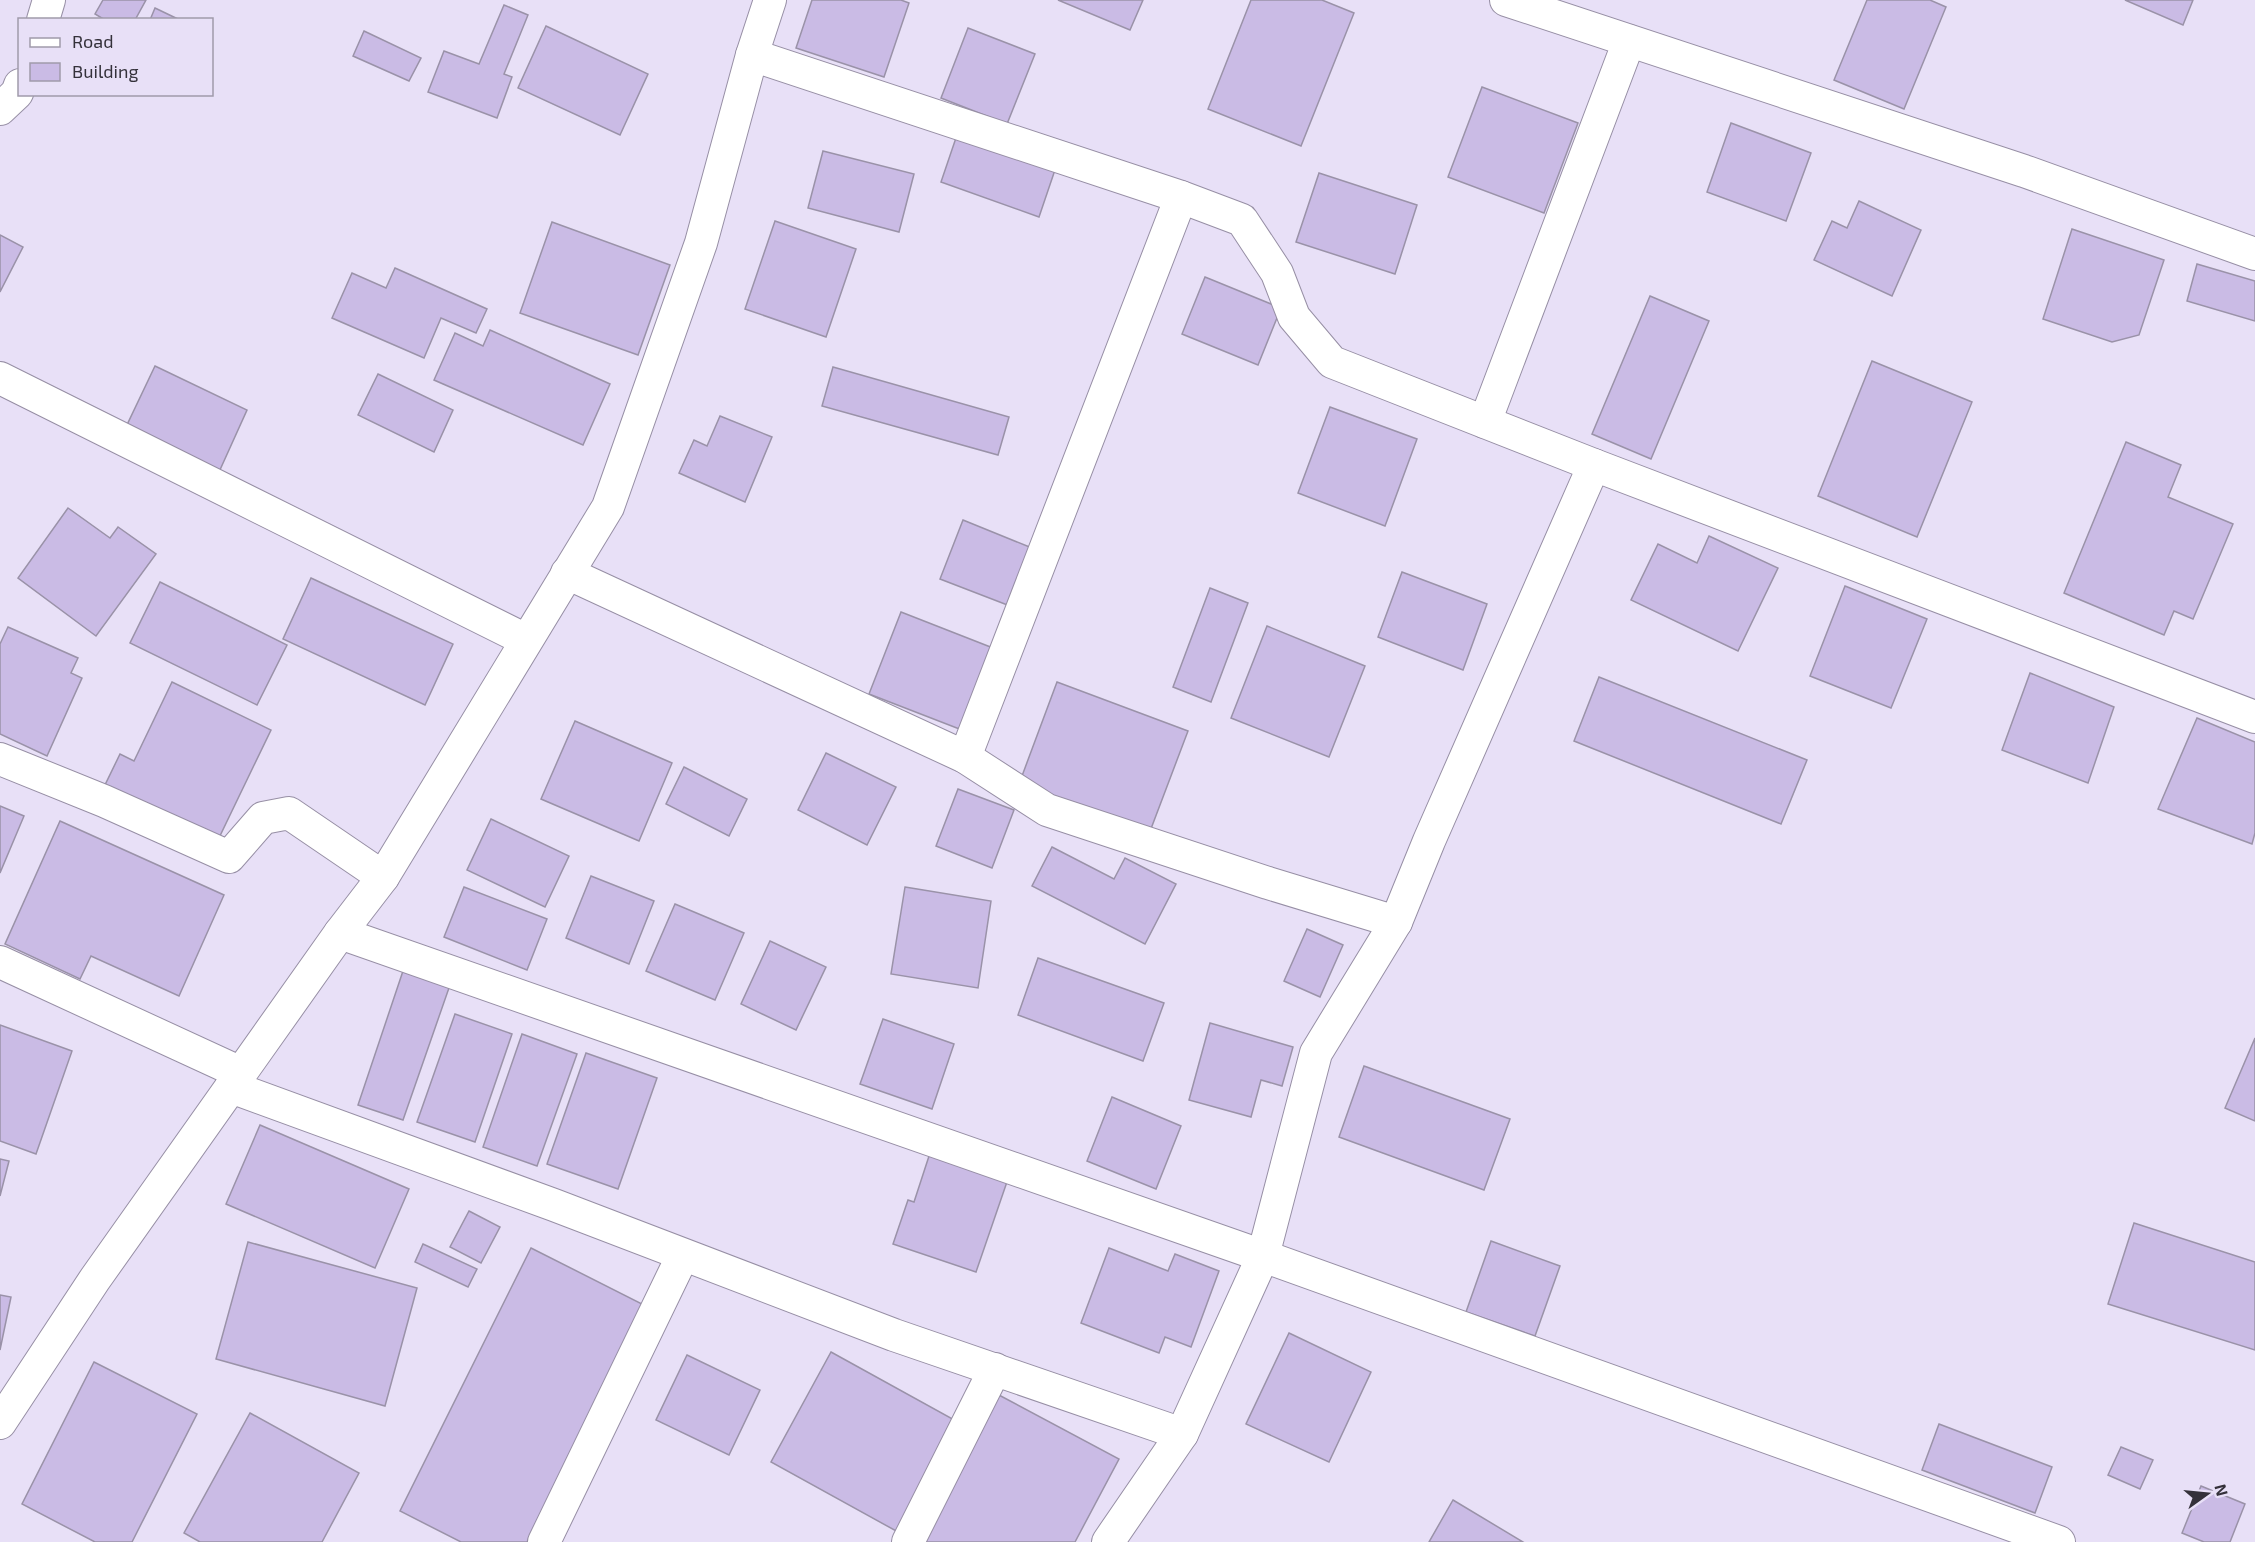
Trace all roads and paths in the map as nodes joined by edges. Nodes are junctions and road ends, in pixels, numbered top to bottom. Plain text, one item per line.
1 (49, 0) edge
2 (770, 0) edge
3 (1506, 0) edge
4 (44, 18) edge
5 (1629, 41) junction
6 (752, 56) junction
7 (18, 90) edge
8 (0, 109) edge
9 (1181, 197) junction
10 (2255, 254) edge
11 (0, 378) edge
12 (1485, 422) junction
13 (1594, 465) junction
14 (567, 573) junction
15 (526, 640) junction
16 (2255, 717) edge
17 (965, 757) junction
18 (0, 759) edge
19 (383, 877) junction
20 (1396, 922) junction
21 (340, 933) junction
22 (0, 962) edge
23 (236, 1080) junction
24 (683, 1255) junction
25 (1263, 1256) junction
26 (995, 1369) junction
27 (0, 1423) edge
28 (1182, 1434) junction
29 (544, 1542) edge
30 (908, 1542) edge
31 (1108, 1542) edge
32 (2059, 1542) edge

1 - 4 street
2 - 6 street
3 - 5 street
5 - 10 street
5 - 12 street
6 - 9 street
6 - 14 street
7 - 8 street
9 - 12 street
9 - 17 street
11 - 15 street
12 - 13 street
13 - 16 street
13 - 20 street
14 - 15 street
14 - 17 street
15 - 19 street
17 - 20 street
18 - 19 street
19 - 21 street
20 - 25 street
21 - 23 street
21 - 25 street
22 - 23 street
23 - 24 street
23 - 27 street
24 - 26 street
24 - 29 street
25 - 28 street
25 - 32 street
26 - 28 street
26 - 30 street
28 - 31 street

